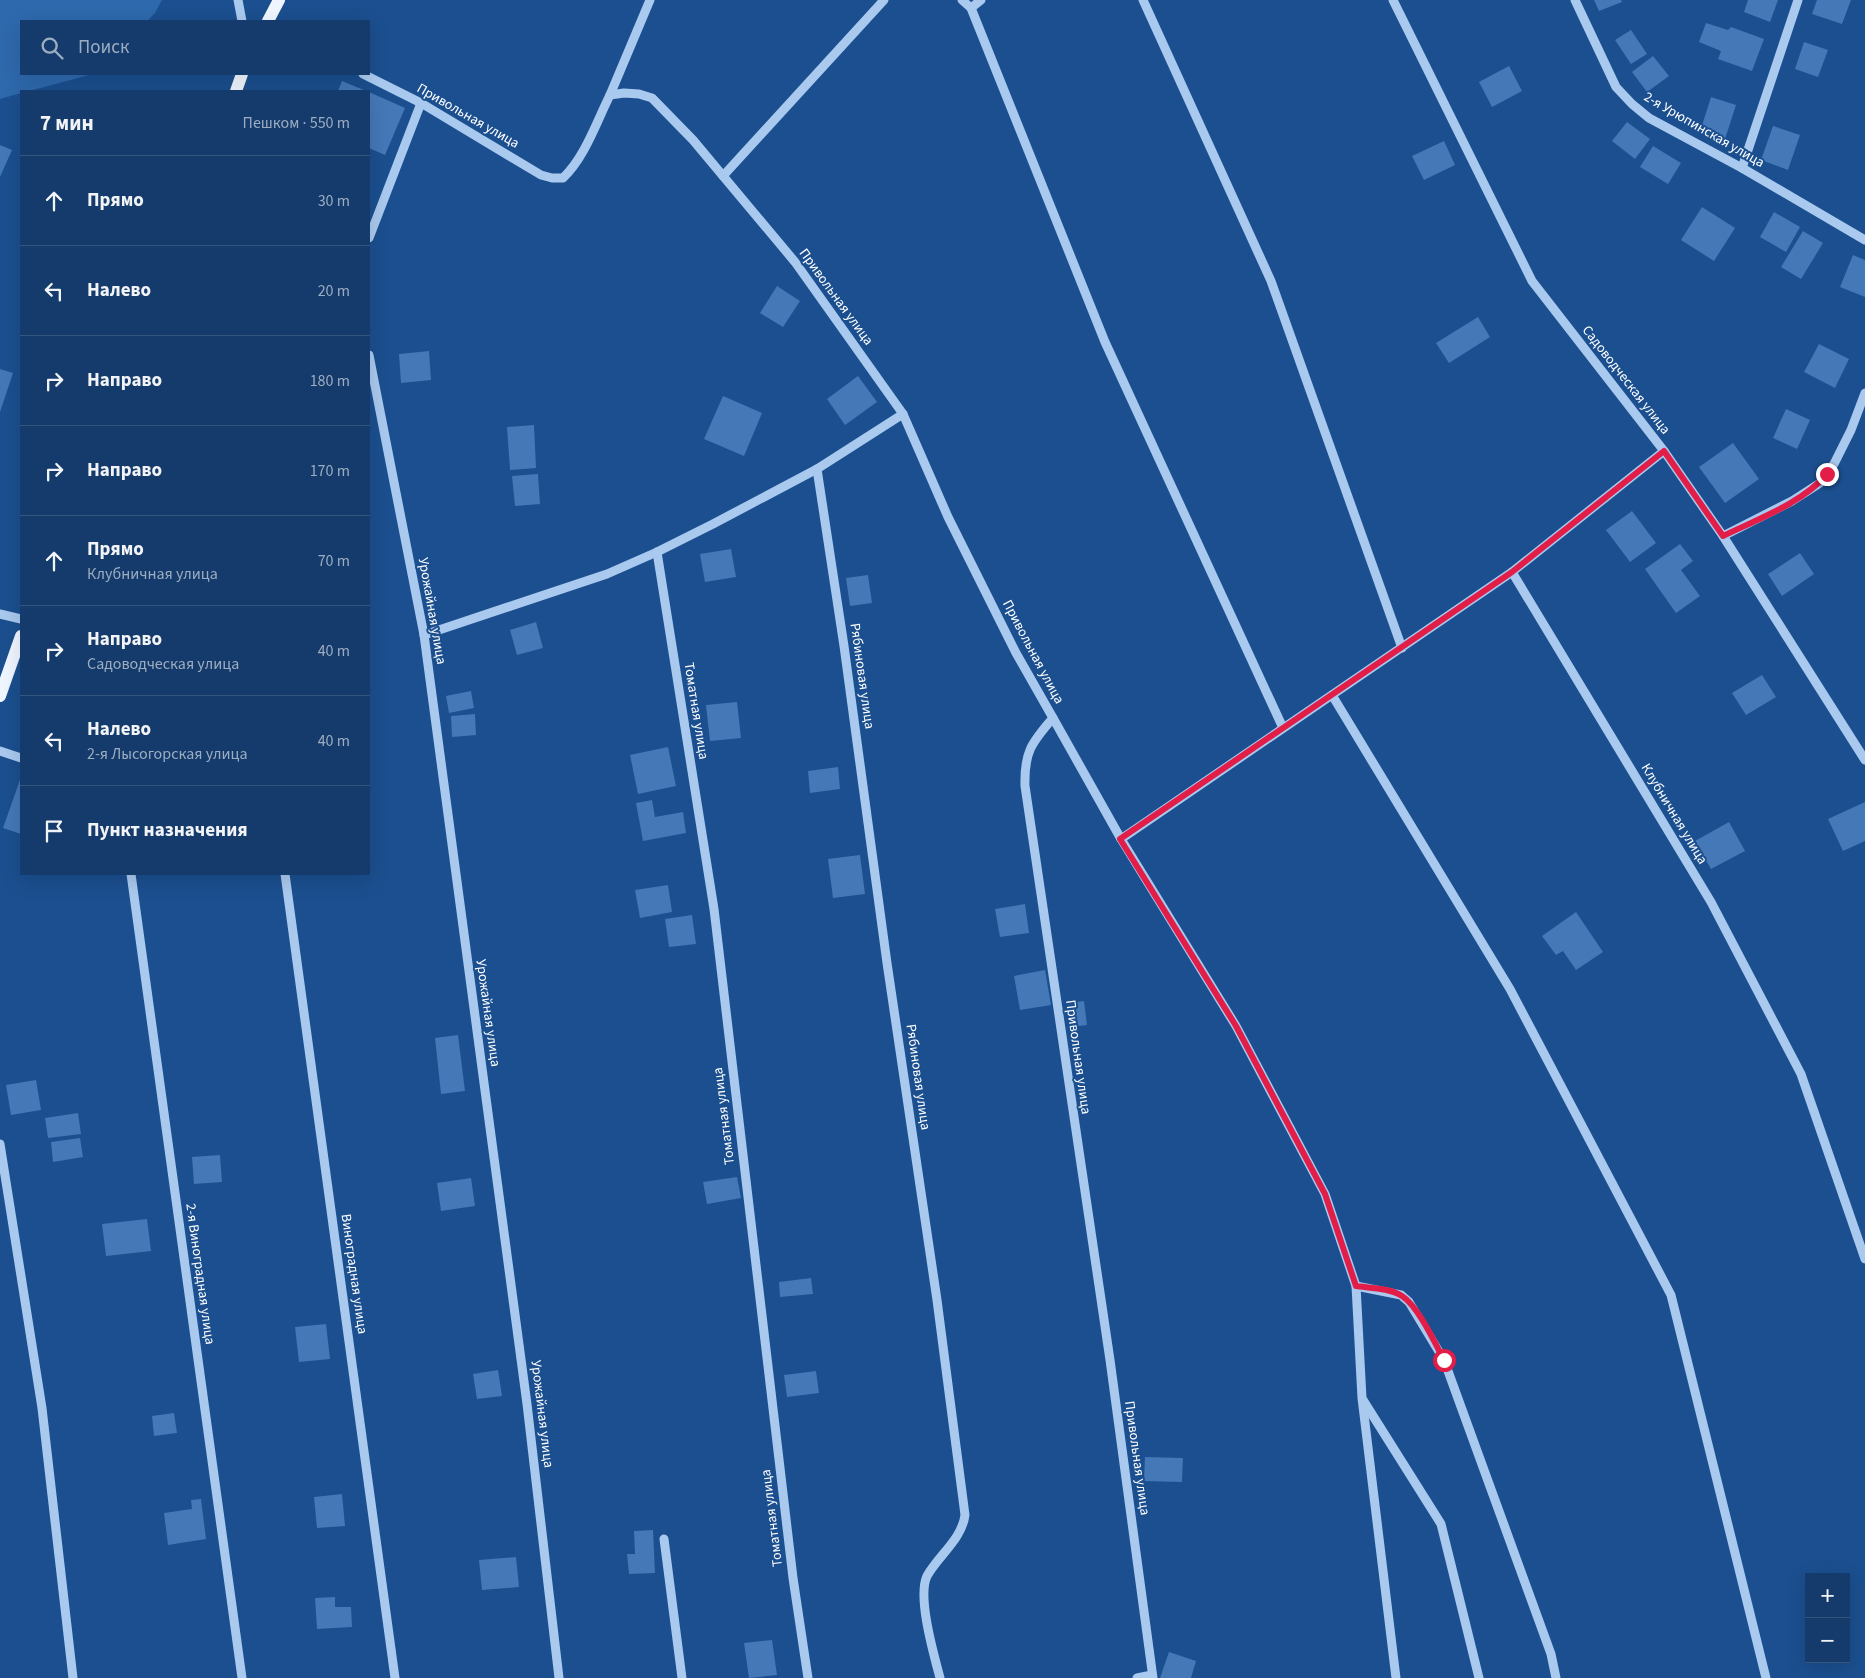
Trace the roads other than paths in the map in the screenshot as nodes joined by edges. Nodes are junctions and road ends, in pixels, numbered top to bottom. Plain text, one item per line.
1 (238, 0) edge
2 (279, 0) edge
3 (650, 0) edge
4 (884, 0) edge
5 (962, 0) edge
6 (981, 0) edge
7 (1143, 0) edge
8 (1393, 0) edge
9 (1575, 0) edge
10 (1798, 0) edge
11 (972, 8) junction
12 (242, 20) edge
13 (269, 20) edge
14 (242, 75) edge
15 (365, 75) edge
16 (236, 90) edge
17 (610, 95) junction
18 (421, 103) junction
19 (1742, 168) junction
20 (723, 176) junction
21 (370, 235) edge
22 (1865, 240) edge
23 (370, 360) edge
24 (1865, 393) edge
25 (903, 414) junction
26 (1664, 451) junction
27 (817, 468) junction
28 (1723, 536) junction
29 (657, 552) junction
30 (1512, 572) junction
31 (0, 614) edge
32 (20, 619) edge
33 (424, 635) junction
34 (20, 639) edge
35 (1402, 648) junction
36 (1332, 695) junction
37 (0, 696) edge
38 (1053, 718) junction
39 (1283, 728) junction
40 (0, 751) edge
41 (20, 758) edge
42 (1865, 760) edge
43 (1120, 839) junction
44 (131, 875) edge
45 (285, 875) edge
46 (0, 1144) edge
47 (1865, 1259) edge
48 (1356, 1286) junction
49 (1362, 1398) junction
50 (664, 1539) dead end
51 (1152, 1676) edge
52 (73, 1678) edge
53 (242, 1678) edge
54 (395, 1678) edge
55 (559, 1678) edge
56 (682, 1678) edge
57 (808, 1678) edge
58 (940, 1678) edge
59 (1136, 1678) edge
60 (1396, 1678) edge
61 (1479, 1678) edge
62 (1556, 1678) edge
63 (1766, 1678) edge

1 - 12 street
2 - 13 main road
3 - 17 street
4 - 20 street
5 - 11 street
6 - 11 street
7 - 35 street
8 - 26 street, Садоводческая улица
9 - 19 street, 2-я Урюпинская улица
10 - 19 street
11 - 39 street
14 - 16 main road
15 - 18 street, Привольная улица
17 - 18 street, Привольная улица
17 - 20 street, Привольная улица
18 - 21 street
19 - 22 street, 2-я Урюпинская улица
20 - 25 street, Привольная улица
23 - 33 street, Урожайная улица
24 - 28 street
25 - 27 street
25 - 38 street, Привольная улица
26 - 28 street, Садоводческая улица
26 - 30 street
27 - 29 street
27 - 58 street, Рябиновая улица
28 - 42 street, Садоводческая улица
29 - 33 street
29 - 57 street, Томатная улица
30 - 35 street
30 - 47 street, Клубничная улица
31 - 32 street
33 - 55 street, Урожайная улица
34 - 37 main road
35 - 36 street
36 - 39 street
36 - 63 street
38 - 43 street
38 - 51 street, Привольная улица
39 - 43 street
40 - 41 street
43 - 48 street
44 - 53 street, 2-я Виноградная улица
45 - 54 street, Виноградная улица
46 - 52 street
48 - 49 street
48 - 62 street
49 - 60 street
49 - 61 street
50 - 56 street
51 - 59 street

